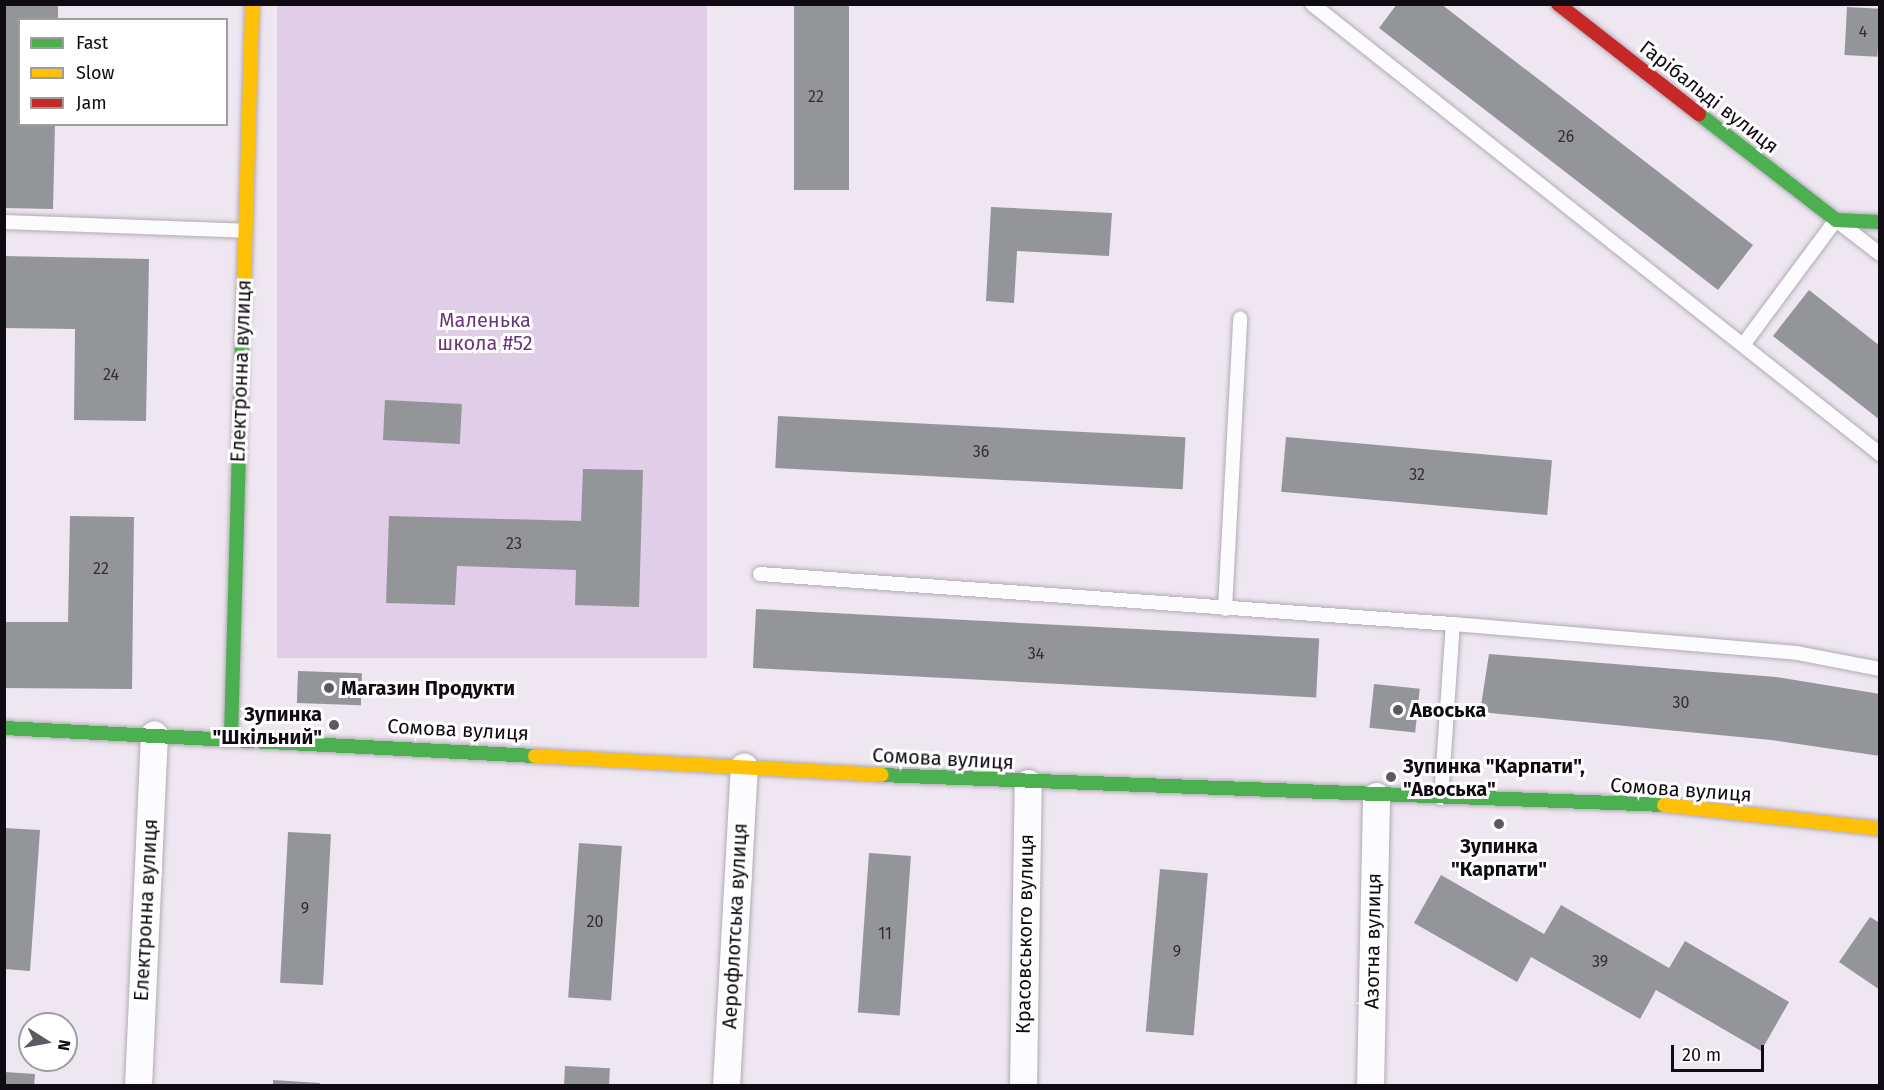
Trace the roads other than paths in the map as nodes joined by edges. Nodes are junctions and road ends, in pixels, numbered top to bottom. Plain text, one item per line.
1 (252, 4) edge
2 (1312, 4) edge
3 (1558, 4) edge
4 (1836, 220) junction
5 (4, 222) edge
6 (1880, 222) edge
7 (245, 231) junction
8 (1880, 254) edge
9 (1240, 318) dead end
10 (1743, 345) junction
11 (1880, 454) edge
12 (760, 574) dead end
13 (1225, 609) junction
14 (1453, 624) junction
15 (1880, 669) edge
16 (4, 728) edge
17 (154, 734) junction
18 (231, 736) junction
19 (744, 767) junction
20 (1028, 783) junction
21 (1376, 796) junction
22 (1441, 800) junction
23 (1880, 829) edge
24 (138, 1086) edge
25 (726, 1086) edge
26 (1023, 1086) edge
27 (1370, 1086) edge

1 - 7 main road, Електронна вулиця
2 - 10 lane
3 - 4 main road, Гарібальді вулиця
4 - 6 main road
4 - 8 lane
4 - 10 lane
5 - 7 lane
7 - 18 main road, Електронна вулиця
9 - 13 lane
10 - 11 lane
12 - 13 lane
13 - 14 lane
14 - 15 lane
14 - 22 lane
16 - 17 main road, Сомова вулиця
17 - 18 main road, Сомова вулиця
17 - 24 street, Електронна вулиця
18 - 19 main road, Сомова вулиця
19 - 20 main road, Сомова вулиця
19 - 25 street, Аерофлотська вулиця
20 - 21 main road, Сомова вулиця
20 - 26 street, Красовського вулиця
21 - 22 main road, Сомова вулиця
21 - 27 street, Азотна вулиця
22 - 23 main road, Сомова вулиця

